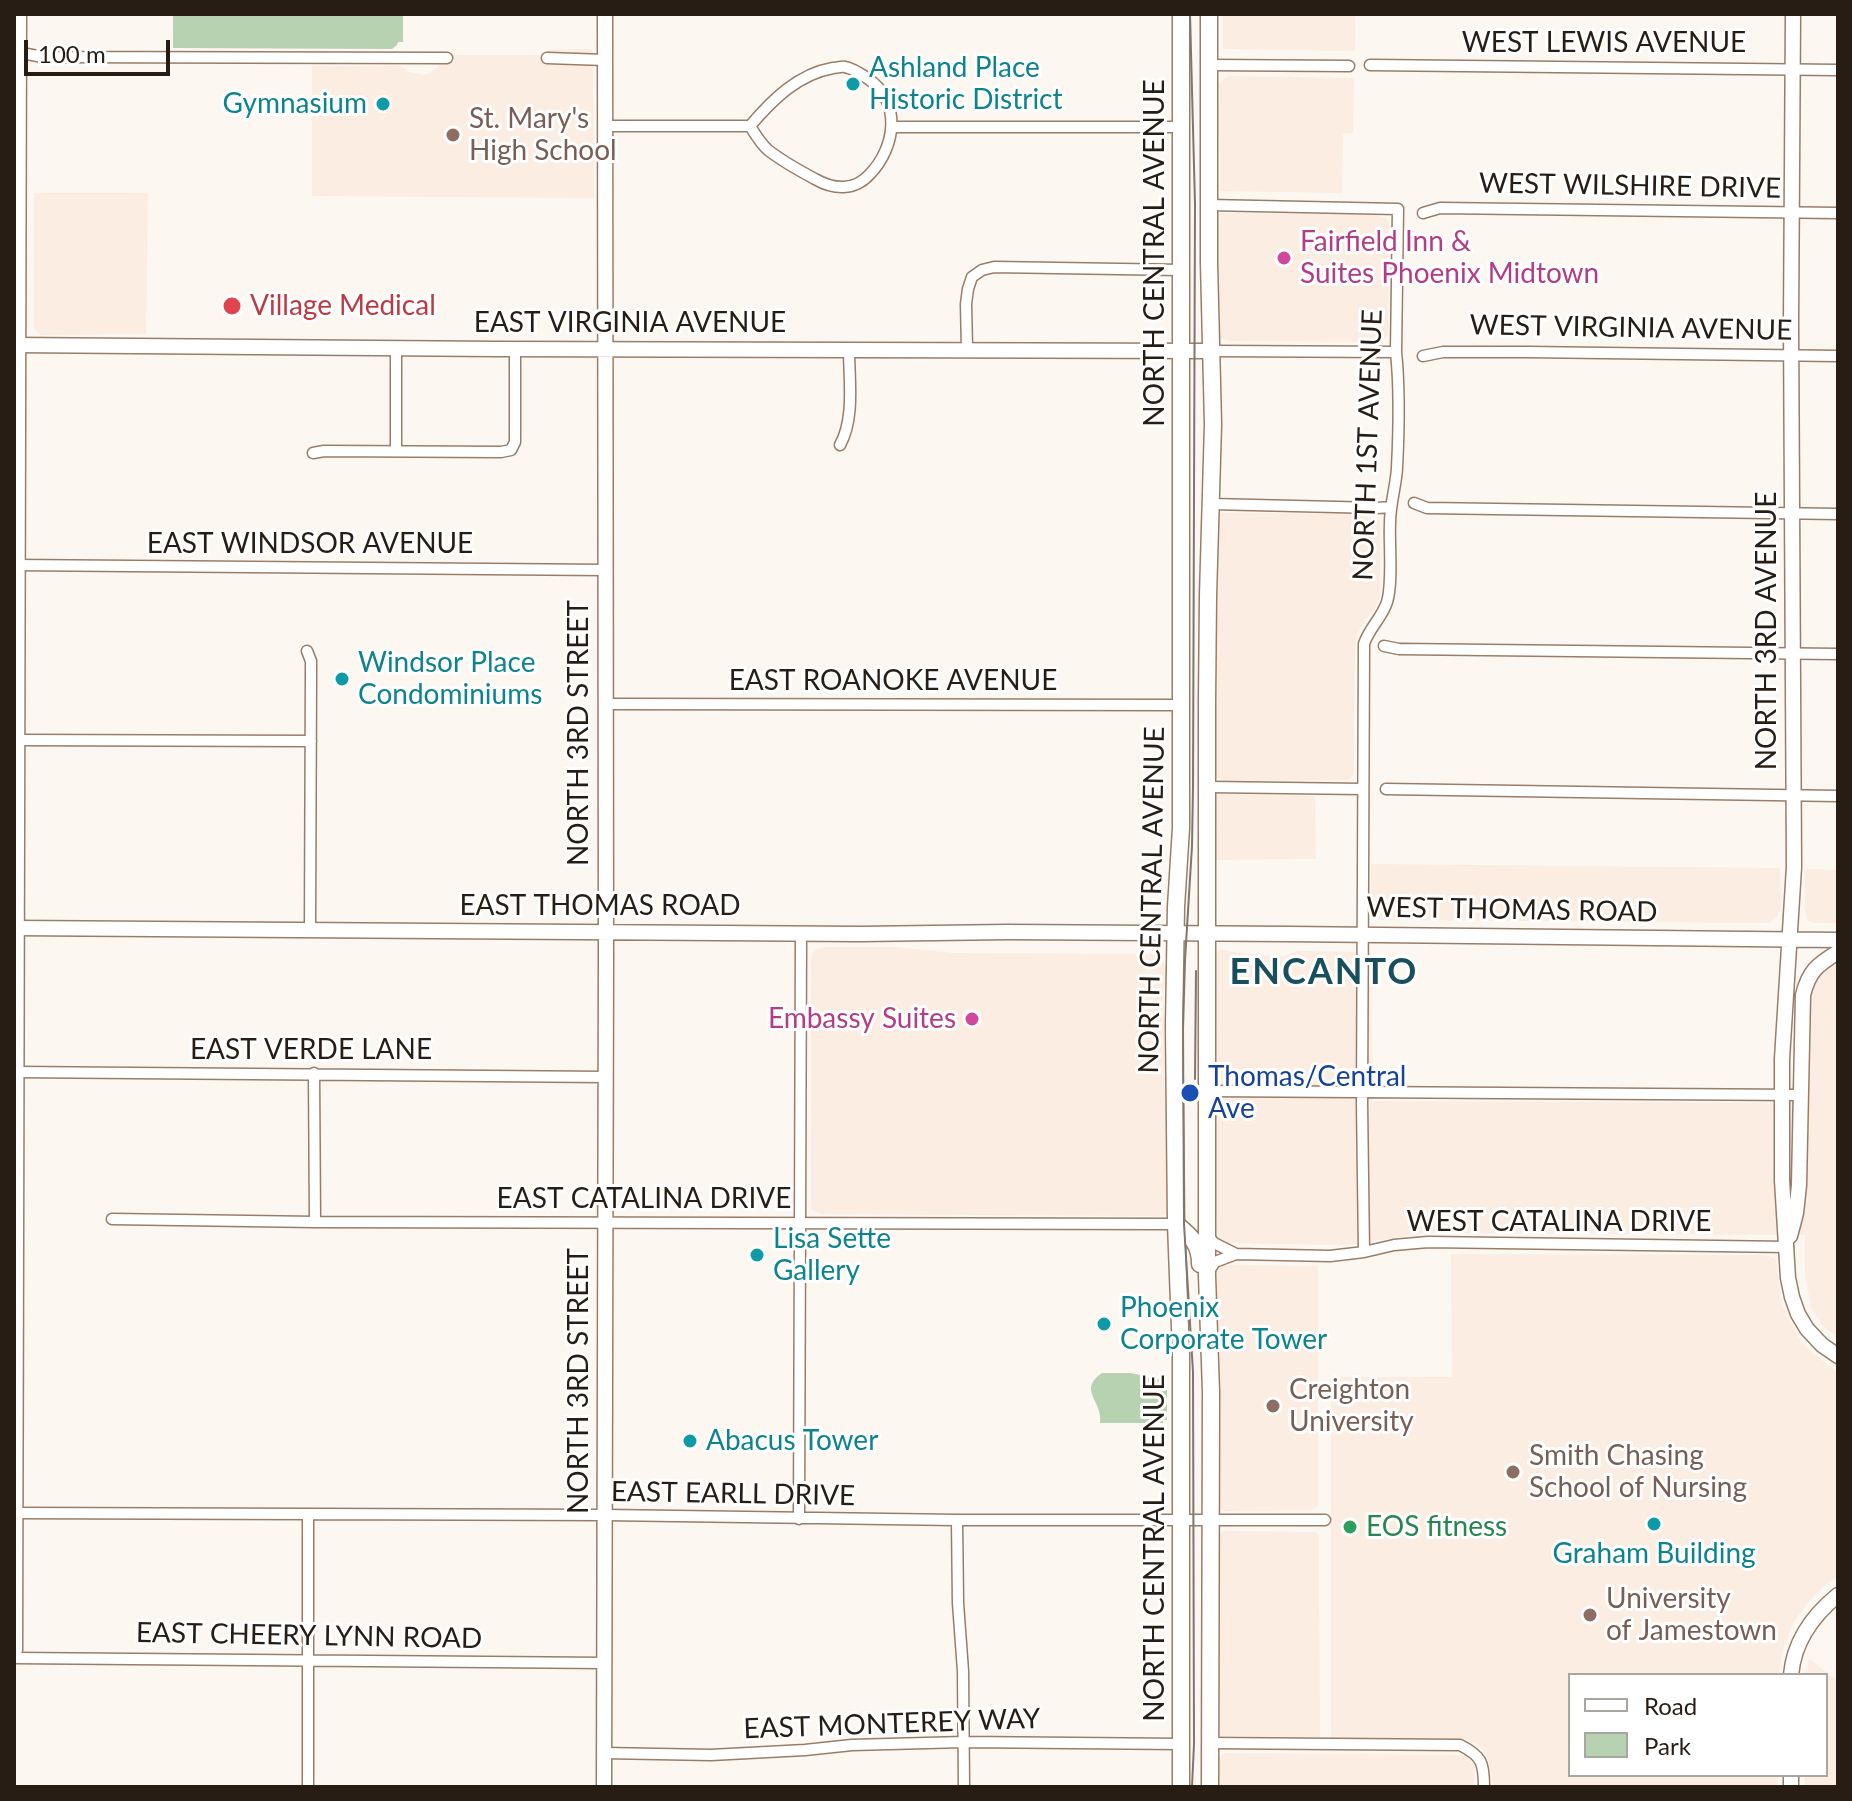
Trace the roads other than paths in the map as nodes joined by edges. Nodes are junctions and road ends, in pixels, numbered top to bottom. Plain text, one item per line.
1 (18, 14) edge
2 (605, 14) edge
3 (1181, 14) edge
4 (1209, 14) edge
5 (1793, 14) edge
6 (16, 52) edge
7 (447, 58) dead end
8 (547, 58) dead end
9 (605, 60) junction
10 (1209, 65) junction
11 (1370, 65) dead end
12 (1349, 66) dead end
13 (1792, 69) junction
14 (1838, 70) edge
15 (605, 126) junction
16 (750, 126) junction
17 (892, 127) junction
18 (1181, 127) junction
19 (1209, 205) junction
20 (1792, 212) junction
21 (1423, 213) dead end
22 (1838, 213) edge
23 (1182, 270) junction
24 (16, 345) edge
25 (396, 349) junction
26 (515, 349) junction
27 (849, 349) junction
28 (967, 349) junction
29 (605, 350) junction
30 (1197, 351) junction
31 (1396, 352) junction
32 (1423, 356) dead end
33 (1792, 356) junction
34 (1838, 356) edge
35 (840, 445) dead end
36 (396, 451) junction
37 (313, 453) dead end
38 (1414, 503) dead end
39 (1212, 504) junction
40 (1391, 507) junction
41 (1792, 513) junction
42 (1838, 514) edge
43 (16, 565) edge
44 (605, 570) junction
45 (1384, 646) dead end
46 (307, 651) dead end
47 (1793, 654) junction
48 (1838, 654) edge
49 (606, 704) junction
50 (1180, 705) junction
51 (16, 740) edge
52 (311, 741) junction
53 (1208, 787) junction
54 (1363, 789) junction
55 (1386, 789) dead end
56 (1794, 795) junction
57 (1838, 796) edge
58 (15, 928) edge
59 (310, 930) junction
60 (606, 932) junction
61 (801, 933) junction
62 (1181, 933) junction
63 (1208, 933) junction
64 (1362, 934) junction
65 (1793, 939) junction
66 (1838, 940) edge
67 (1838, 952) edge
68 (1801, 1015) junction
69 (16, 1072) junction
70 (314, 1073) junction
71 (605, 1077) junction
72 (1208, 1091) junction
73 (1362, 1091) junction
74 (1781, 1095) junction
75 (1800, 1095) junction
76 (15, 1218) edge
77 (112, 1219) dead end
78 (315, 1222) junction
79 (605, 1223) junction
80 (800, 1224) junction
81 (1176, 1224) junction
82 (1207, 1235) junction
83 (1788, 1247) junction
84 (1364, 1252) junction
85 (1236, 1254) junction
86 (15, 1271) edge
87 (1207, 1276) junction
88 (1209, 1312) junction
89 (1838, 1356) edge
90 (15, 1513) edge
91 (308, 1515) junction
92 (605, 1515) junction
93 (799, 1519) junction
94 (957, 1520) junction
95 (1181, 1520) junction
96 (1211, 1520) junction
97 (1325, 1520) dead end
98 (1838, 1595) edge
99 (14, 1650) edge
100 (14, 1658) edge
101 (309, 1660) junction
102 (605, 1663) junction
103 (1791, 1673) edge
104 (964, 1742) junction
105 (1209, 1743) junction
106 (1181, 1744) junction
107 (604, 1753) junction
108 (308, 1787) edge
109 (604, 1787) edge
110 (964, 1787) edge
111 (1181, 1787) edge
112 (1210, 1787) edge
113 (1484, 1787) edge

1 - 6 main road
2 - 9 street, NORTH 3RD STREET
3 - 18 main road, NORTH CENTRAL AVENUE
4 - 10 main road, NORTH CENTRAL AVENUE
5 - 13 street, NORTH 3RD AVENUE
6 - 7 street
6 - 24 main road
8 - 9 street
9 - 15 street, NORTH 3RD STREET
10 - 12 street
10 - 19 main road, NORTH CENTRAL AVENUE
11 - 13 street, WEST LEWIS AVENUE
13 - 14 street, WEST LEWIS AVENUE
13 - 20 street, NORTH 3RD AVENUE
15 - 16 street
15 - 29 street, NORTH 3RD STREET
16 - 17 street
16 - 17 street
17 - 18 street
18 - 23 main road, NORTH CENTRAL AVENUE
19 - 30 main road, NORTH CENTRAL AVENUE
19 - 31 street, NORTH 1ST AVENUE
20 - 21 street, WEST WILSHIRE DRIVE
20 - 22 street, WEST WILSHIRE DRIVE
20 - 33 street, NORTH 3RD AVENUE
23 - 28 street
23 - 30 main road, NORTH CENTRAL AVENUE
24 - 25 street, EAST VIRGINIA AVENUE
24 - 43 main road
25 - 26 street, EAST VIRGINIA AVENUE
25 - 36 street
26 - 29 street, EAST VIRGINIA AVENUE
26 - 36 street
27 - 28 street, EAST VIRGINIA AVENUE
27 - 29 street, EAST VIRGINIA AVENUE
27 - 35 street
28 - 30 street, EAST VIRGINIA AVENUE
29 - 44 street, NORTH 3RD STREET
30 - 31 street
30 - 39 main road, NORTH CENTRAL AVENUE
30 - 50 main road, NORTH CENTRAL AVENUE
31 - 40 street, NORTH 1ST AVENUE
32 - 33 street, WEST VIRGINIA AVENUE
33 - 34 street, WEST VIRGINIA AVENUE
33 - 41 street, NORTH 3RD AVENUE
36 - 37 street
38 - 41 street
39 - 40 street
39 - 53 main road, NORTH CENTRAL AVENUE
40 - 54 street, NORTH 1ST AVENUE
41 - 42 street
41 - 47 street, NORTH 3RD AVENUE
43 - 44 street, EAST WINDSOR AVENUE
43 - 51 main road
44 - 49 street, NORTH 3RD STREET
45 - 47 street
46 - 52 street
47 - 48 street
47 - 56 street, NORTH 3RD AVENUE
49 - 50 street, EAST ROANOKE AVENUE
49 - 60 street, NORTH 3RD STREET
50 - 62 main road, NORTH CENTRAL AVENUE
51 - 52 street
51 - 58 main road
52 - 59 street
53 - 54 street
53 - 63 main road, NORTH CENTRAL AVENUE
54 - 64 street, NORTH 1ST AVENUE
55 - 56 street
56 - 57 street
56 - 65 street, NORTH 3RD AVENUE
58 - 59 street, EAST THOMAS ROAD
58 - 69 main road
59 - 60 street, EAST THOMAS ROAD
60 - 61 street, EAST THOMAS ROAD
60 - 71 street, NORTH 3RD STREET
61 - 62 street, EAST THOMAS ROAD
61 - 80 street
62 - 63 street, WEST THOMAS ROAD
62 - 81 main road, NORTH CENTRAL AVENUE
63 - 64 street, WEST THOMAS ROAD
63 - 72 main road, NORTH CENTRAL AVENUE
64 - 65 street, WEST THOMAS ROAD
64 - 73 street, NORTH 1ST AVENUE
65 - 66 street, WEST THOMAS ROAD
65 - 68 street
65 - 74 street, NORTH 3RD AVENUE
67 - 68 street, NORTH 3RD AVENUE
68 - 75 street, NORTH 3RD AVENUE
69 - 70 street, EAST VERDE LANE
69 - 76 main road
70 - 71 street, EAST VERDE LANE
70 - 78 street
71 - 79 street, NORTH 3RD STREET
72 - 73 street
72 - 82 main road, NORTH CENTRAL AVENUE
73 - 74 street
73 - 84 street, NORTH 1ST AVENUE
74 - 75 street
74 - 83 street, NORTH 3RD AVENUE
75 - 83 street, NORTH 3RD AVENUE
76 - 86 main road
77 - 78 street, EAST CATALINA DRIVE
78 - 79 street, EAST CATALINA DRIVE
79 - 80 street, EAST CATALINA DRIVE
79 - 92 street, NORTH 3RD STREET
80 - 81 street, EAST CATALINA DRIVE
80 - 93 street
81 - 88 main road
81 - 95 main road, NORTH CENTRAL AVENUE
82 - 85 street
82 - 87 main road, NORTH CENTRAL AVENUE
83 - 84 street, WEST CATALINA DRIVE
83 - 89 street, NORTH 3RD AVENUE
84 - 85 street, WEST CATALINA DRIVE
85 - 87 street
86 - 90 main road
87 - 88 main road, NORTH CENTRAL AVENUE
88 - 96 main road, NORTH CENTRAL AVENUE
90 - 91 street, EAST EARLL DRIVE
90 - 99 main road
91 - 92 street, EAST EARLL DRIVE
91 - 101 street
92 - 93 street, EAST EARLL DRIVE
92 - 102 street, NORTH 3RD STREET
93 - 94 street, EAST EARLL DRIVE
94 - 95 street, EAST EARLL DRIVE
94 - 104 street
95 - 96 street, EAST EARLL DRIVE
95 - 106 main road, NORTH CENTRAL AVENUE
96 - 97 street, EAST EARLL DRIVE
96 - 105 main road, NORTH CENTRAL AVENUE
98 - 103 street
100 - 101 street, EAST CHEERY LYNN ROAD
101 - 102 street, EAST CHEERY LYNN ROAD
101 - 108 street
102 - 107 street, NORTH 3RD STREET
104 - 106 street, EAST MONTEREY WAY
104 - 107 street, EAST MONTEREY WAY
104 - 110 street
105 - 112 main road, NORTH CENTRAL AVENUE
105 - 113 street
106 - 111 main road, NORTH CENTRAL AVENUE
107 - 109 street, NORTH 3RD STREET

